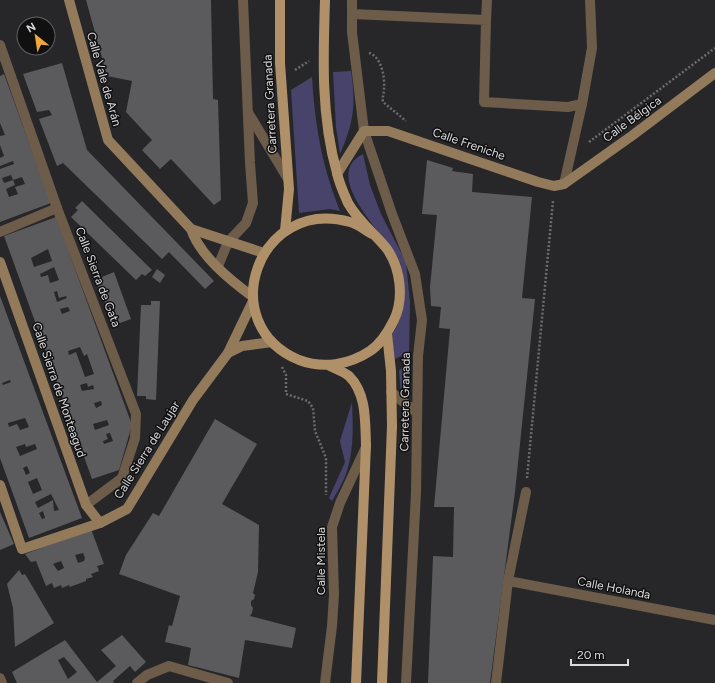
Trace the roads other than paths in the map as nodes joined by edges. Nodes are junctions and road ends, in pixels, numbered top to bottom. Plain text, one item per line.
1 (69, 0) edge
2 (243, 0) edge
3 (280, 0) edge
4 (325, 0) edge
5 (352, 0) edge
6 (487, 0) edge
7 (590, 0) edge
8 (352, 14) junction
9 (486, 20) junction
10 (0, 45) edge
11 (715, 73) edge
12 (582, 104) junction
13 (248, 113) junction
14 (364, 131) junction
15 (337, 174) junction
16 (288, 179) junction
17 (559, 185) junction
18 (57, 208) junction
19 (191, 228) junction
20 (285, 231) junction
21 (0, 232) edge
22 (372, 234) junction
23 (228, 242) junction
24 (264, 253) junction
25 (0, 262) edge
26 (218, 266) junction
27 (253, 299) junction
28 (387, 334) junction
29 (272, 342) junction
30 (228, 353) junction
31 (330, 366) junction
32 (391, 392) junction
33 (417, 413) junction
34 (366, 445) junction
35 (0, 485) edge
36 (526, 492) road end
37 (86, 505) junction
38 (100, 523) junction
39 (508, 581) junction
40 (715, 620) edge
41 (0, 678) edge
42 (218, 682) edge
43 (2, 683) edge
44 (137, 683) edge
45 (228, 683) edge
46 (325, 683) edge
47 (356, 683) edge
48 (382, 683) edge
49 (406, 683) edge
50 (496, 683) edge

1 - 19 street, Calle Vale de Arán
2 - 13 street
3 - 16 main road, Carretera Granada
4 - 15 main road
5 - 8 street, Carretera Granada
6 - 9 street
7 - 12 street
8 - 9 street
8 - 14 street, Carretera Granada
9 - 12 street
10 - 18 street, Calle Sierra de Gata
11 - 17 street, Calle Bélgica
12 - 17 street
13 - 16 street
13 - 23 street
14 - 15 street
14 - 17 street, Calle Freniche
14 - 33 street, Carretera Granada
15 - 22 main road
16 - 20 main road, Carretera Granada
18 - 21 street
18 - 37 street, Calle Sierra de Gata
19 - 23 street, Calle Vale de Arán
19 - 26 street, Calle Vale de Arán
20 - 22 main road
20 - 24 main road
22 - 28 main road
23 - 24 street, Calle Vale de Arán
23 - 26 street
24 - 27 main road
25 - 37 street, Calle Sierra de Monteagud
26 - 27 street, Calle Vale de Arán
27 - 29 main road
27 - 30 street, Calle Sierra de Laujar
28 - 31 main road
28 - 32 main road, Carretera Granada
29 - 30 street
29 - 31 main road
30 - 38 street, Calle Sierra de Laujar
31 - 34 main road
32 - 33 street
32 - 48 main road, Carretera Granada
33 - 49 street, Carretera Granada
34 - 46 street, Calle Mistela
34 - 47 main road
35 - 38 street, Calle Sierra de Laujar
36 - 39 street
37 - 38 street, Calle Sierra de Monteagud
39 - 40 street, Calle Holanda
39 - 50 street
41 - 43 street
42 - 44 street
42 - 45 street

